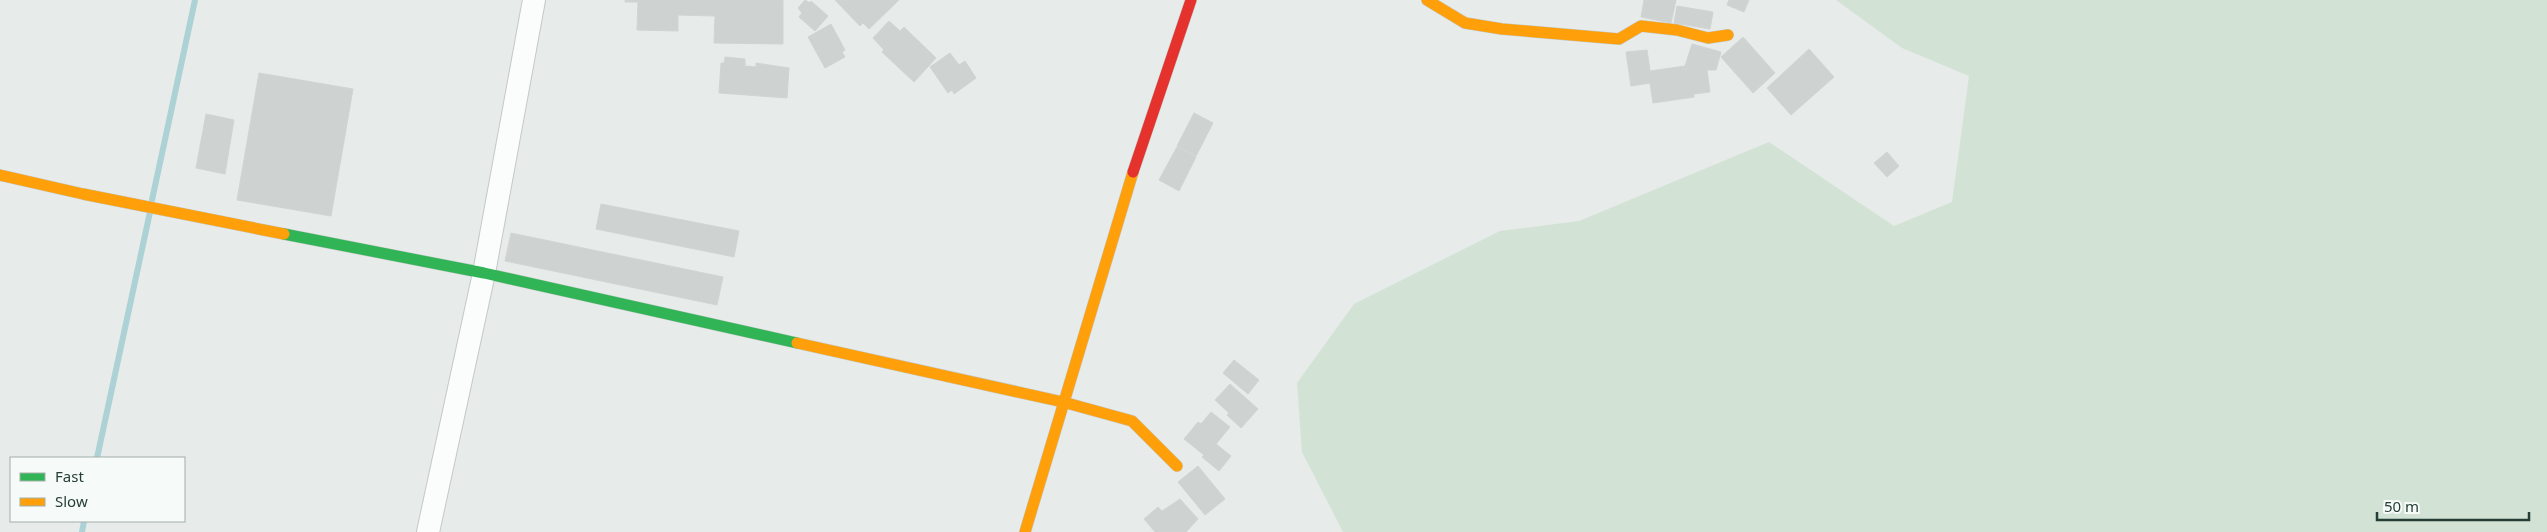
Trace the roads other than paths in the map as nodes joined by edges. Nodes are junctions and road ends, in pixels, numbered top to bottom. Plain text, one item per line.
1 (534, 0) edge
2 (1191, 0) edge
3 (1427, 0) edge
4 (1728, 35) dead end
5 (0, 175) edge
6 (484, 273) junction
7 (1062, 402) junction
8 (1177, 466) dead end
9 (428, 532) edge
10 (1025, 532) edge

1 - 6 street
2 - 7 street
3 - 4 street
5 - 6 street
6 - 7 street
6 - 9 street
7 - 8 street
7 - 10 street

